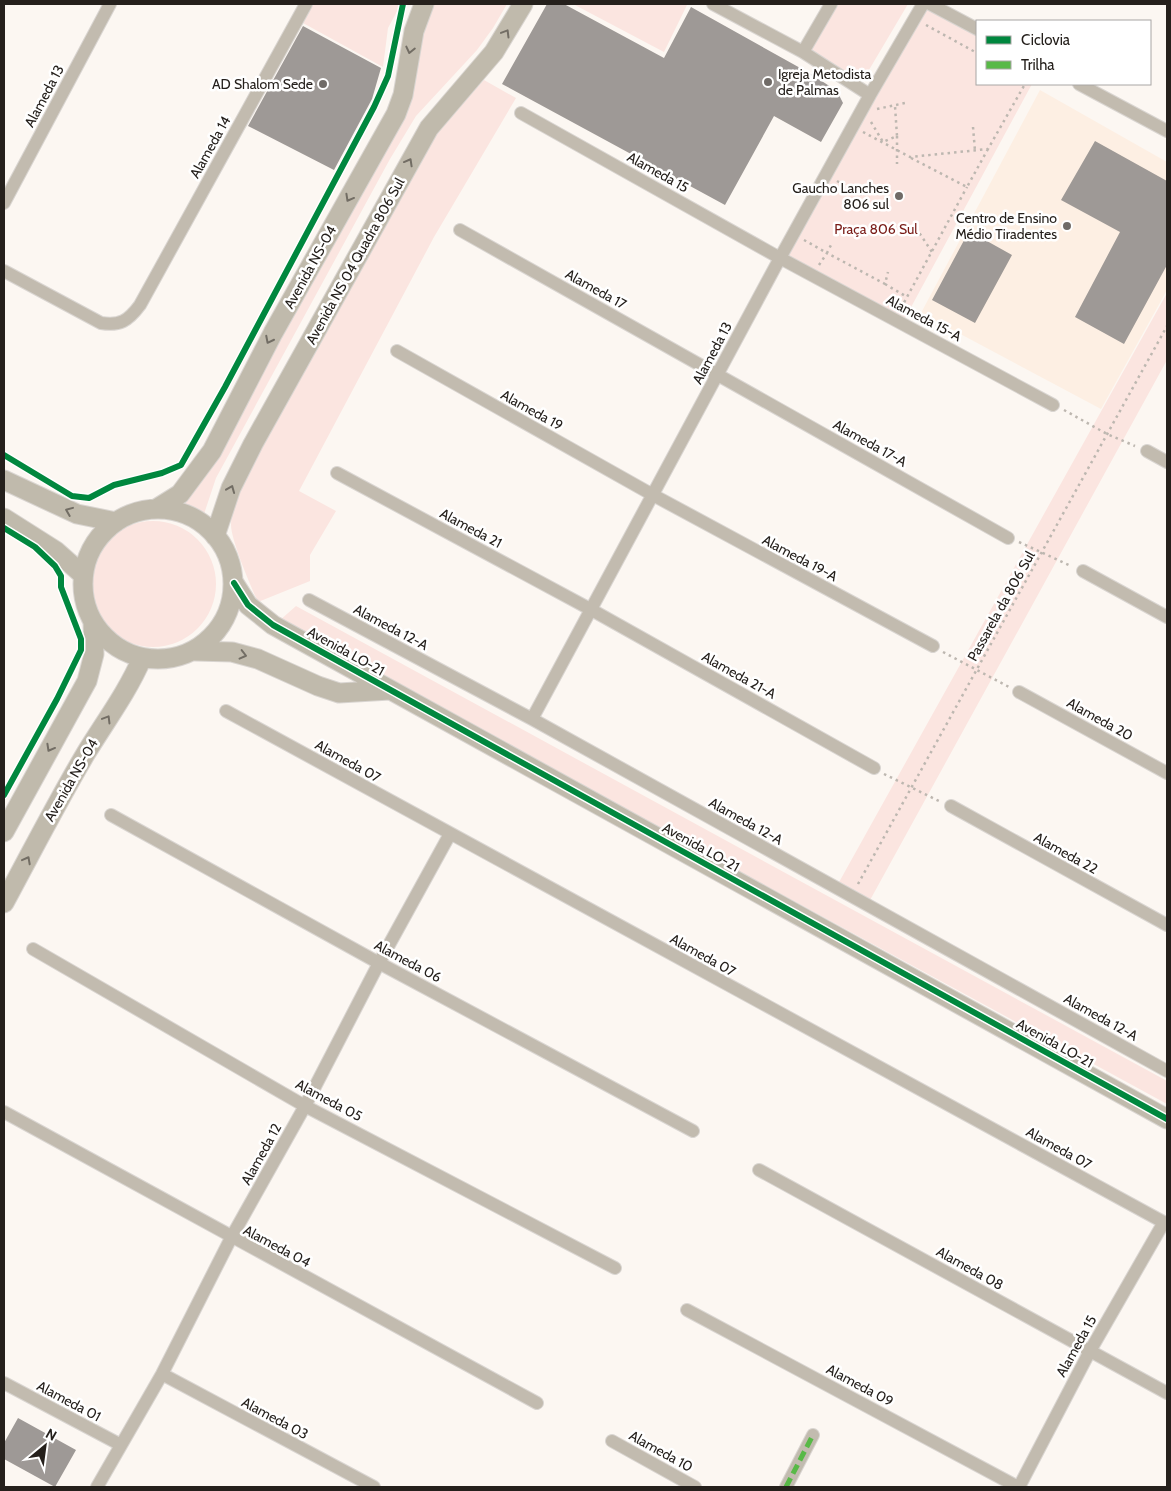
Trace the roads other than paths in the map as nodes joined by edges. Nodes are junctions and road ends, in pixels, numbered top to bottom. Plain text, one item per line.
1 (110, 4) edge
2 (306, 4) edge
3 (424, 4) edge
4 (523, 4) edge
5 (714, 4) edge
6 (831, 4) edge
7 (923, 4) edge
8 (930, 4) edge
9 (976, 28) edge
10 (803, 52) junction
11 (1081, 85) edge
12 (873, 99) junction
13 (521, 113) dead end
14 (1167, 131) edge
15 (4, 203) edge
16 (460, 230) dead end
17 (780, 258) junction
18 (4, 271) edge
19 (397, 351) dead end
20 (718, 374) junction
21 (1054, 405) road end
22 (1148, 451) road end
23 (1167, 462) edge
24 (337, 473) dead end
25 (4, 480) edge
26 (653, 495) junction
27 (156, 509) junction
28 (4, 518) edge
29 (116, 522) junction
30 (216, 536) junction
31 (1008, 538) road end
32 (1083, 571) road end
33 (84, 575) junction
34 (234, 583) junction
35 (309, 600) dead end
36 (590, 609) junction
37 (1167, 617) edge
38 (93, 622) junction
39 (933, 646) road end
40 (195, 651) junction
41 (142, 658) junction
42 (390, 690) junction
43 (1019, 692) road end
44 (226, 711) dead end
45 (532, 719) junction
46 (874, 768) road end
47 (1167, 773) edge
48 (950, 806) road end
49 (110, 815) dead end
50 (4, 832) edge
51 (450, 834) junction
52 (4, 903) edge
53 (1167, 925) edge
54 (33, 949) dead end
55 (379, 963) junction
56 (1167, 1071) edge
57 (306, 1106) junction
58 (4, 1112) edge
59 (1167, 1119) edge
60 (693, 1131) dead end
61 (759, 1170) dead end
62 (1166, 1223) edge
63 (231, 1238) junction
64 (615, 1268) dead end
65 (687, 1310) dead end
66 (1090, 1351) junction
67 (162, 1374) junction
68 (4, 1383) edge
69 (1167, 1393) edge
70 (537, 1403) dead end
71 (814, 1435) dead end
72 (612, 1441) dead end
73 (121, 1445) junction
74 (98, 1487) edge
75 (374, 1487) edge
76 (695, 1487) edge
77 (786, 1487) edge
78 (1018, 1487) edge

1 - 15 street, Alameda 13
2 - 18 street, Alameda 14
3 -> 27 street, Avenida NS-04
30 -> 4 street, Avenida NS 04 Quadra 806 Sul
5 - 10 street
6 - 10 street
7 - 12 street, Alameda 13
8 - 9 street
10 - 12 street
11 - 14 street
12 - 17 street, Alameda 13
13 - 17 street, Alameda 15
16 - 20 street, Alameda 17
17 - 20 street, Alameda 13
17 - 21 street, Alameda 15-A
19 - 26 street, Alameda 19
20 - 26 street, Alameda 13
20 - 31 street, Alameda 17-A
22 - 23 street
24 - 36 street, Alameda 21
29 -> 25 street
26 - 36 street, Alameda 13
26 - 39 street, Alameda 19-A
27 - 29 street
27 - 30 street
28 - 33 street
29 - 33 street
30 - 34 street
32 - 37 street
33 - 38 street
34 - 40 street
34 - 42 street, Avenida LO-21
35 - 45 street, Alameda 12-A
36 - 45 street, Alameda 13
36 - 46 street, Alameda 21-A
38 - 41 street
38 -> 50 street
40 - 41 street
40 -> 42 street, Avenida LO-21
52 -> 41 street, Avenida NS-04
42 - 59 street, Avenida LO-21
43 - 47 street, Alameda 20
44 - 51 street, Alameda 07
45 - 56 street, Alameda 12-A
48 - 53 street, Alameda 22
49 - 55 street, Alameda 06
51 - 55 street, Alameda 12
51 - 62 street, Alameda 07
54 - 57 street, Alameda 05
55 - 57 street, Alameda 12
55 - 60 street, Alameda 06
57 - 63 street, Alameda 12
57 - 64 street, Alameda 05
58 - 63 street, Alameda 04
61 - 66 street, Alameda 08
62 - 66 street, Alameda 15
63 - 67 street, Alameda 12
63 - 70 street, Alameda 04
65 - 78 street, Alameda 09
66 - 69 street, Alameda 08
66 - 78 street, Alameda 15
67 - 73 street, Alameda 12
67 - 75 street, Alameda 03
68 - 73 street, Alameda 01
71 - 77 street
72 - 76 street, Alameda 10
73 - 74 street, Alameda 12

